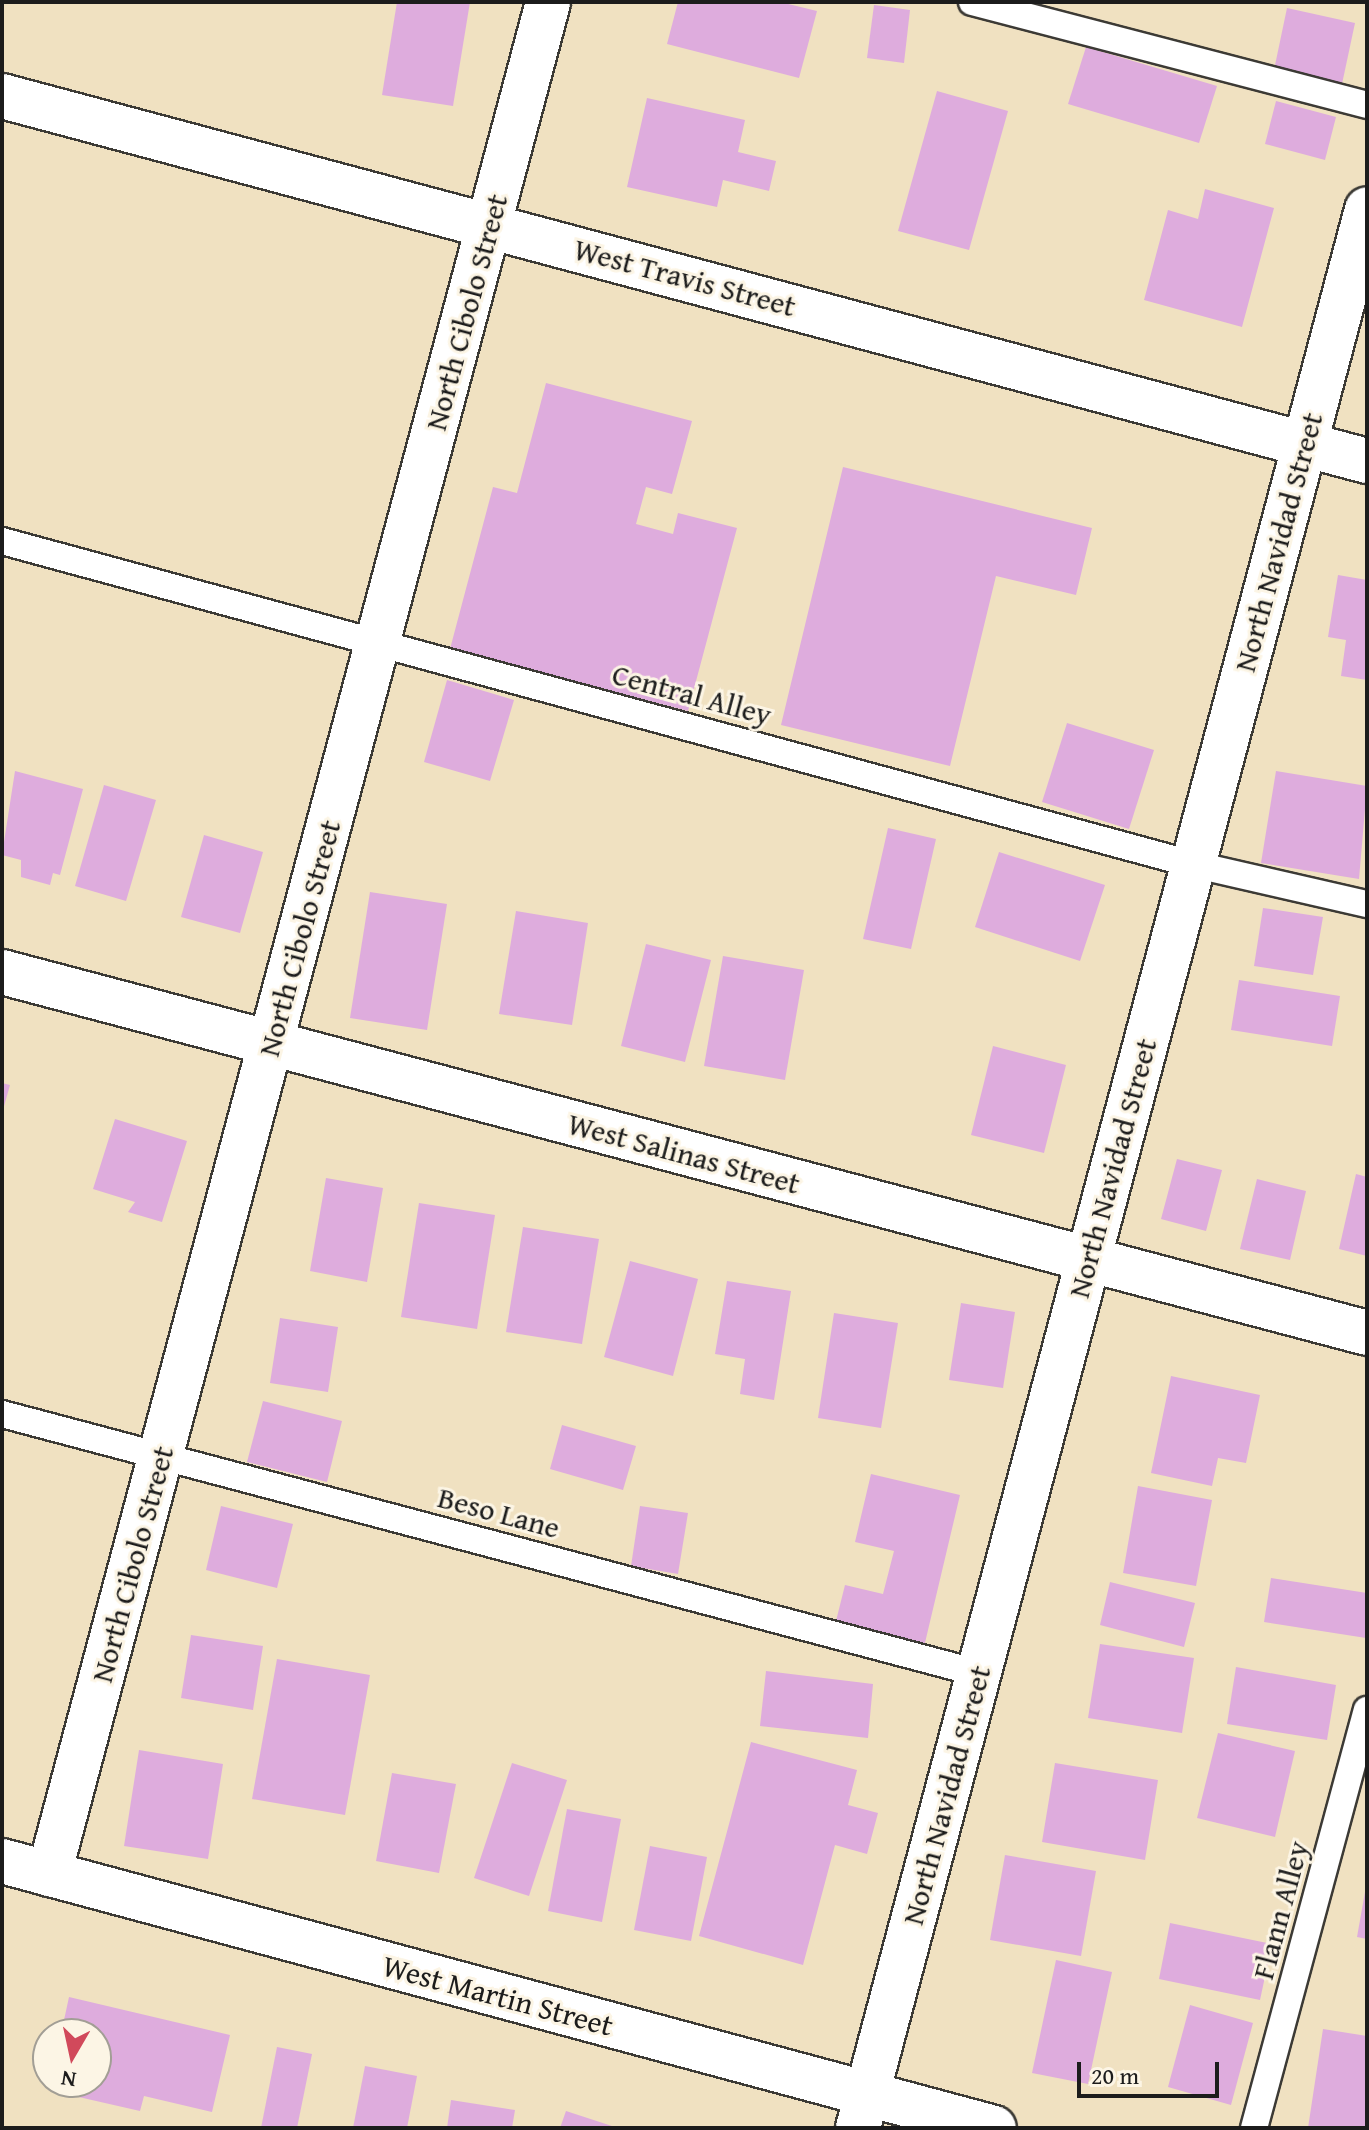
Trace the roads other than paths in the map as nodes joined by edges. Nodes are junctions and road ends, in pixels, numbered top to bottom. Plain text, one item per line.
1 (548, 2) edge
2 (972, 2) edge
3 (2, 96) edge
4 (1367, 105) edge
5 (1367, 209) edge
6 (489, 225) junction
7 (1305, 443) junction
8 (1367, 461) edge
9 (2, 541) edge
10 (378, 641) junction
11 (1192, 864) junction
12 (1367, 904) edge
13 (2, 972) edge
14 (271, 1044) junction
15 (1088, 1260) junction
16 (1367, 1333) edge
17 (2, 1414) edge
18 (161, 1455) junction
19 (978, 1673) junction
20 (1367, 1710) edge
21 (2, 1861) edge
22 (49, 1874) junction
23 (862, 2111) edge
24 (994, 2128) edge
25 (1254, 2128) edge

1 - 6 street, North Cibolo Street
2 - 4 lane
3 - 6 street, West Travis Street
5 - 7 street, North Navidad Street
6 - 7 street, West Travis Street
6 - 10 street, North Cibolo Street
7 - 8 street, West Travis Street
7 - 11 street, North Navidad Street
9 - 10 lane, Central Alley
10 - 11 lane, Central Alley
10 - 14 street, North Cibolo Street
11 - 12 lane, Central Alley
11 - 15 street, North Navidad Street
13 - 14 street, West Salinas Street
14 - 15 street, West Salinas Street
14 - 18 street, North Cibolo Street
15 - 16 street, West Salinas Street
15 - 19 street, North Navidad Street
17 - 18 lane, Beso Lane
18 - 19 lane, Beso Lane
18 - 22 street, North Cibolo Street
19 - 23 street, North Navidad Street
20 - 25 lane, Flann Alley
21 - 22 street, West Martin Street
22 - 23 street, West Martin Street
23 - 24 street, West Martin Street

